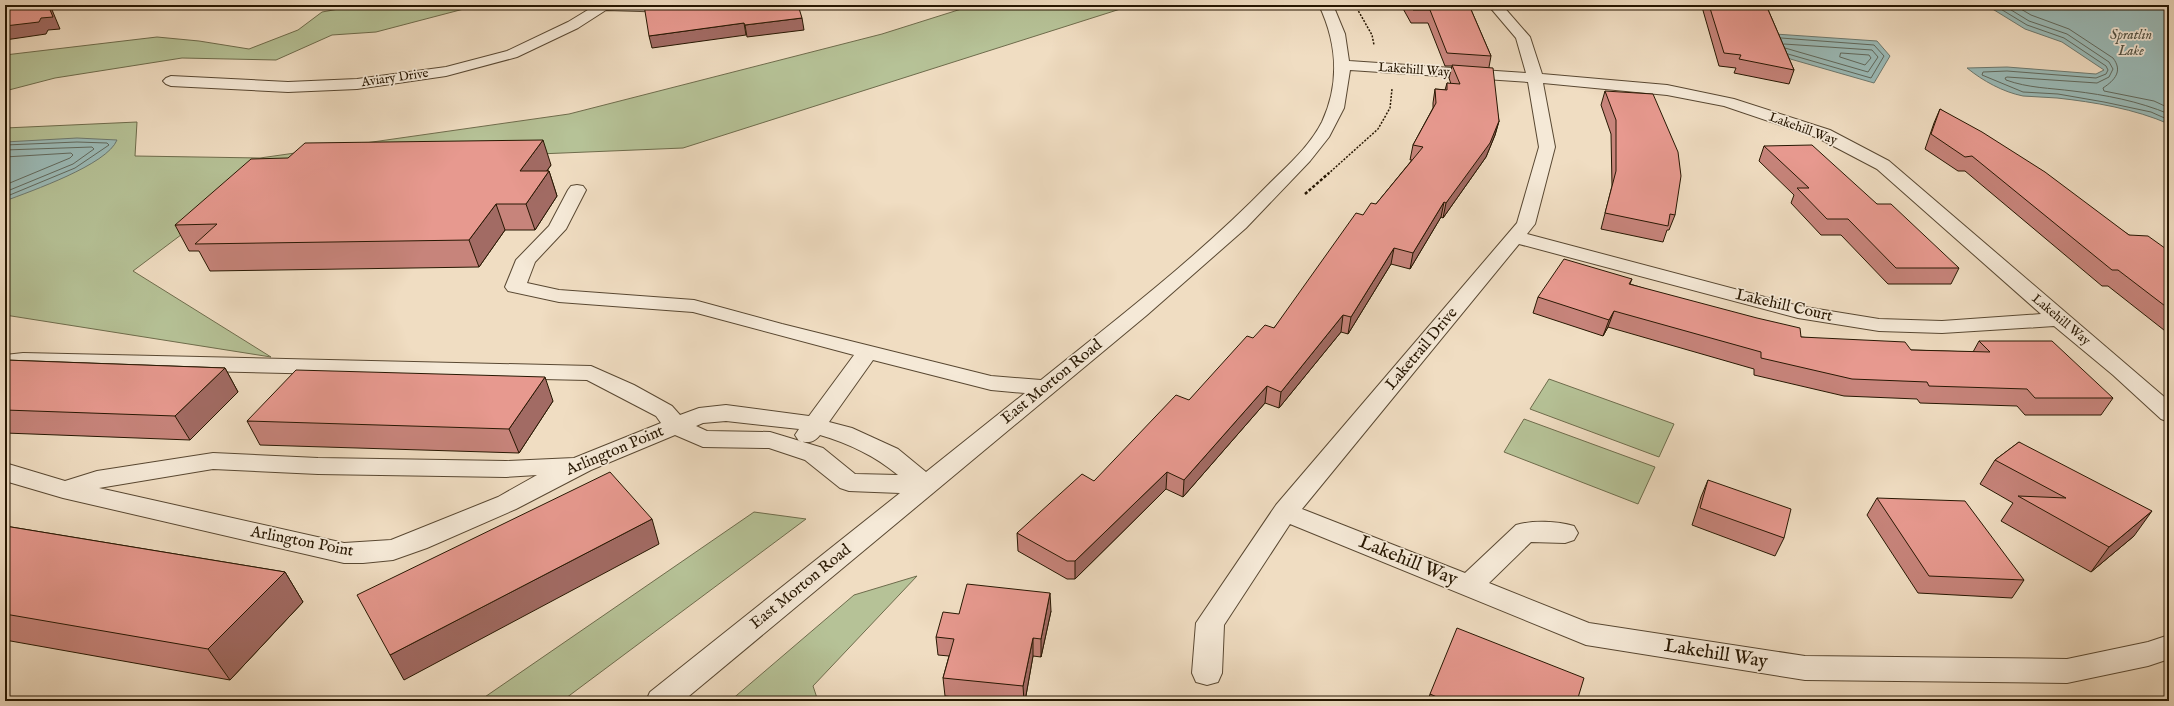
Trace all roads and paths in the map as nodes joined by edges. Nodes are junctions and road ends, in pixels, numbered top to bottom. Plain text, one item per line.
1 (1326, 5) edge
2 (1495, 5) edge
3 (605, 6) edge
4 (688, 8) edge
5 (1343, 65) junction
6 (1534, 78) junction
7 (171, 81) dead end
8 (577, 190) dead end
9 (1515, 237) junction
10 (2059, 319) junction
11 (868, 352) junction
12 (5, 362) edge
13 (1046, 387) junction
14 (2169, 414) edge
15 (675, 425) junction
16 (815, 426) junction
17 (796, 448) junction
18 (582, 464) junction
19 (5, 472) edge
20 (926, 485) junction
21 (63, 489) junction
22 (1285, 512) junction
23 (1565, 533) dead end
24 (1470, 586) junction
25 (2169, 647) edge
26 (1207, 673) dead end
27 (661, 701) edge

1 - 5 street, East Morton Road
2 - 6 street, Laketrail Drive
3 - 4 street
3 - 7 street, Aviary Drive
5 - 6 street, Lakehill Way
5 - 13 street, East Morton Road
6 - 9 street, Laketrail Drive
6 - 10 street, Lakehill Way
8 - 11 street
9 - 10 street, Lakehill Court
9 - 22 street, Laketrail Drive
10 - 14 street, Lakehill Way
11 - 13 street
11 - 16 street
12 - 15 street, Arlington Point
13 - 20 street, East Morton Road
15 - 16 street, Arlington Point
15 - 17 street, Arlington Point
15 - 18 street, Arlington Point
16 - 17 street
16 - 20 street, Arlington Point
17 - 20 street, Arlington Point
18 - 21 street
18 - 21 street, Arlington Point
19 - 21 street, Arlington Point
20 - 27 street, East Morton Road
22 - 24 street, Lakehill Way
22 - 26 street, Laketrail Drive
23 - 24 street
24 - 25 street, Lakehill Way

